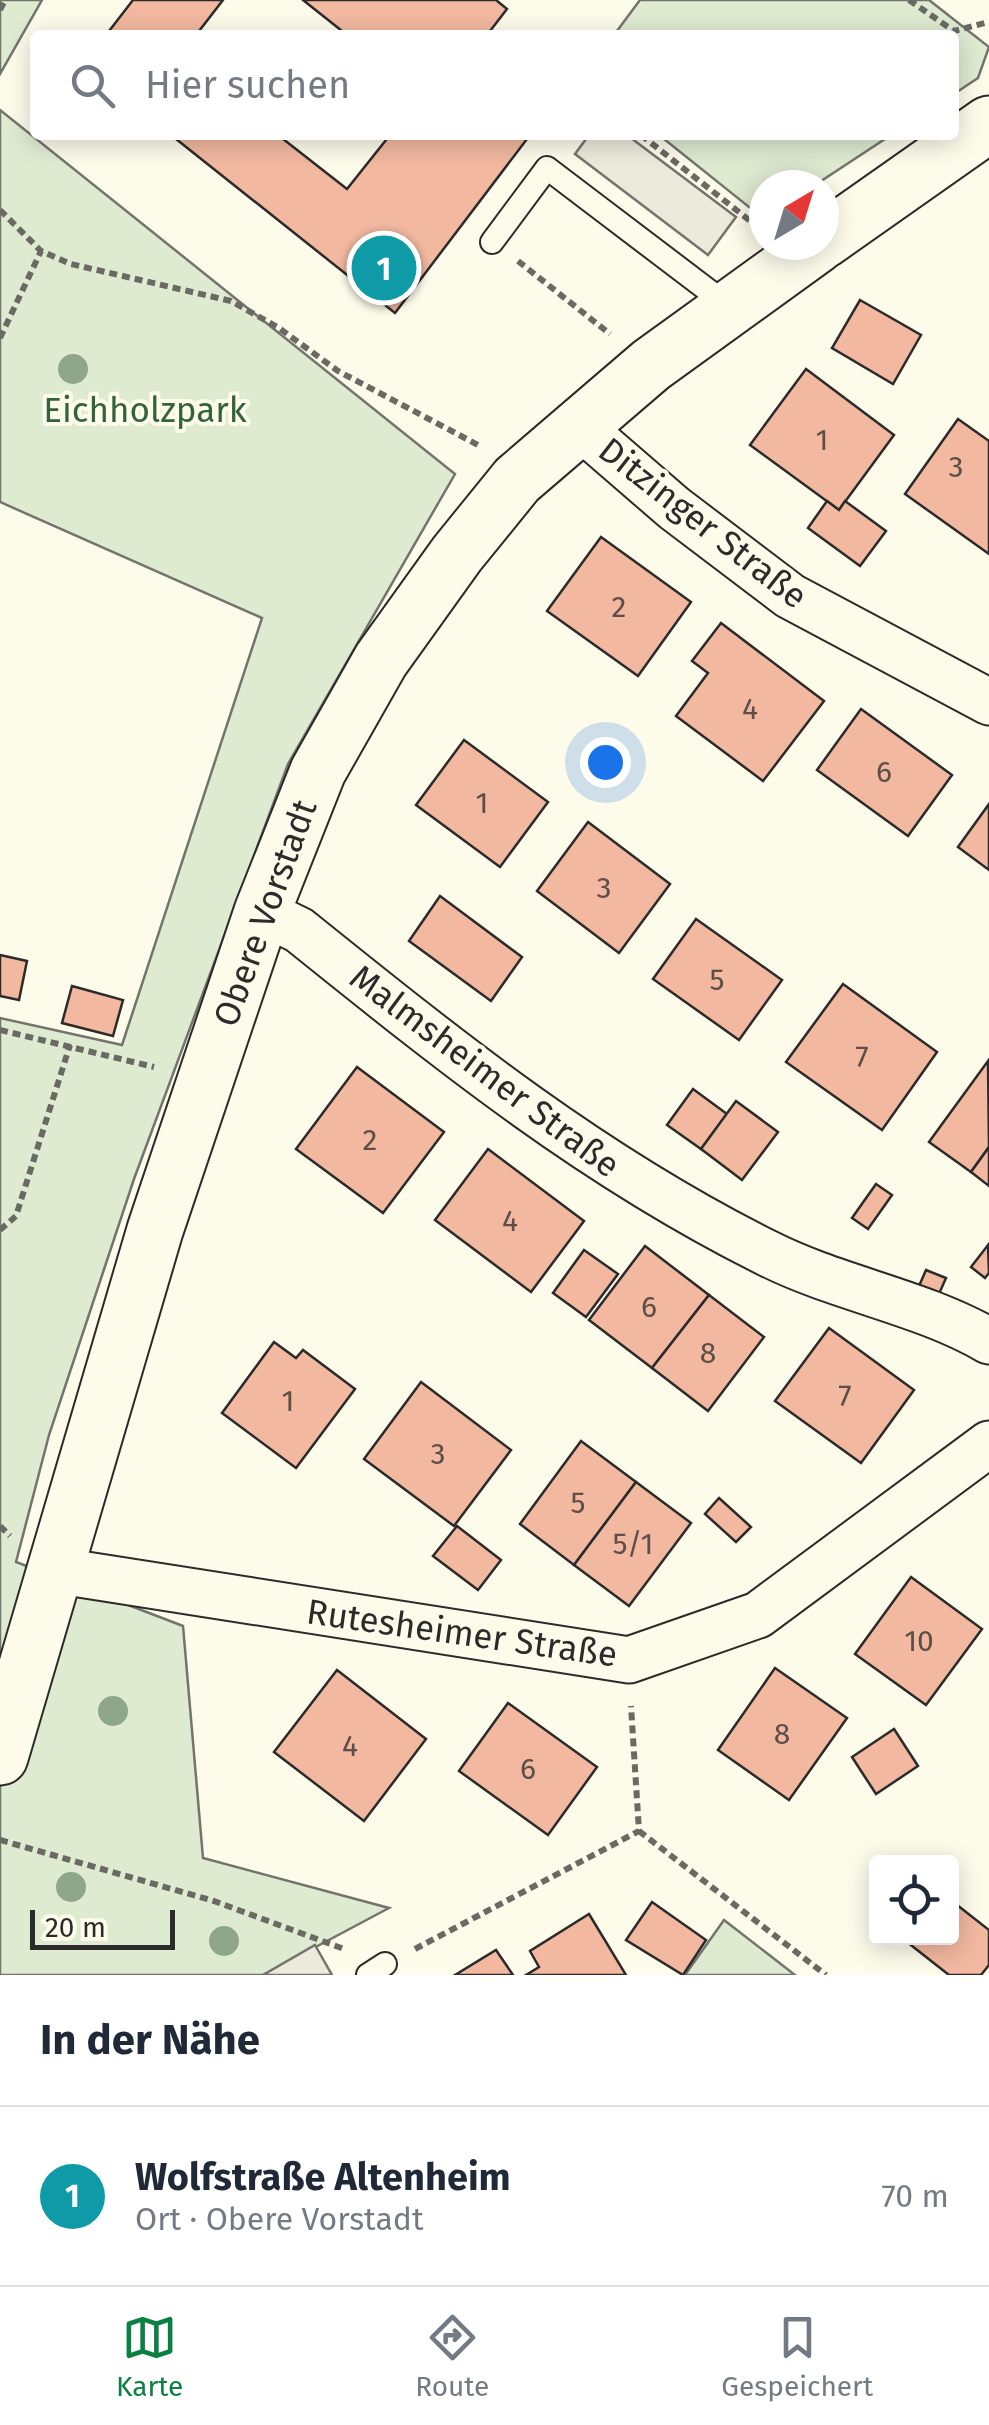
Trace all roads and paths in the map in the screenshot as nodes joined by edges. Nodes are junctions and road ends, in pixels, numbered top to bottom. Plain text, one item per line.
1 (5, 0) edge
2 (909, 0) edge
3 (0, 10) edge
4 (989, 22) edge
5 (953, 30) edge
6 (958, 30) edge
7 (989, 124) edge
8 (647, 140) edge
9 (0, 210) edge
10 (749, 219) edge
11 (839, 229) edge
12 (492, 242) dead end
13 (41, 251) junction
14 (796, 260) edge
15 (536, 276) dead end
16 (730, 307) junction
17 (0, 338) edge
18 (650, 365) junction
19 (578, 425) junction
20 (486, 450) dead end
21 (989, 702) edge
22 (262, 912) junction
23 (0, 1030) edge
24 (70, 1045) junction
25 (132, 1059) dead end
26 (0, 1230) edge
27 (989, 1341) edge
28 (989, 1444) edge
29 (54, 1570) junction
30 (628, 1660) junction
31 (1, 1750) edge
32 (638, 1831) junction
33 (0, 1840) edge
34 (377, 1970) edge
35 (826, 1975) edge

1 - 3 path
2 - 5 path
4 - 6 path
7 - 11 main road
8 - 10 path
9 - 13 path
12 - 16 lane
13 - 17 path
13 - 20 path
14 - 16 main road, Obere Vorstadt
15 - 18 path
16 - 18 main road, Obere Vorstadt
18 - 19 main road, Obere Vorstadt
19 - 21 street, Ditzinger Straße
19 - 22 main road, Obere Vorstadt
22 - 27 street, Malmsheimer Straße
22 - 29 main road, Obere Vorstadt
23 - 24 path
24 - 25 path
24 - 26 path
28 - 30 street, Rutesheimer Straße
29 - 30 street, Rutesheimer Straße
29 - 31 main road, Obere Vorstadt
30 - 32 path
32 - 34 path
32 - 35 path
33 - 34 path

